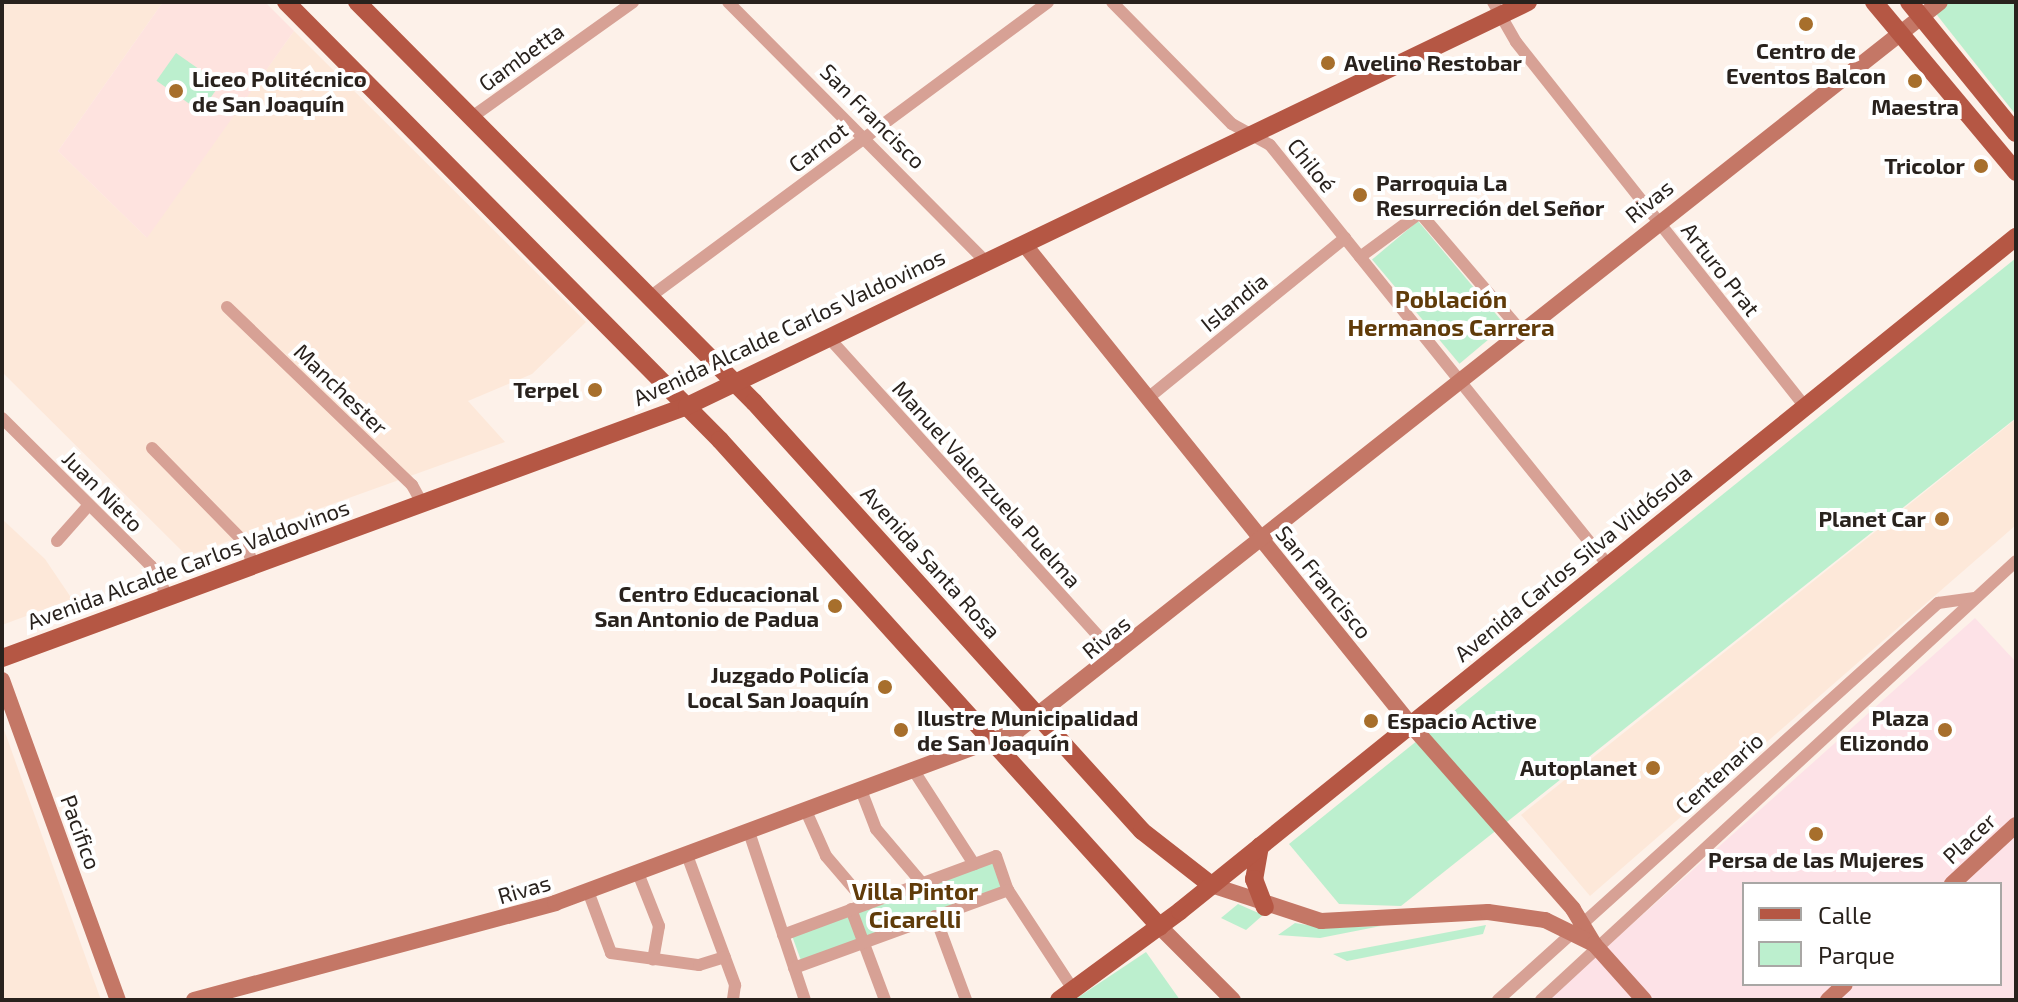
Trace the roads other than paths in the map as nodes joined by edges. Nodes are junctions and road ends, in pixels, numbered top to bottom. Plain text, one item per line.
1 (286, 2) edge
2 (357, 2) edge
3 (633, 2) edge
4 (728, 2) edge
5 (1048, 2) edge
6 (1112, 2) edge
7 (1528, 2) edge
8 (1874, 2) edge
9 (1940, 2) edge
10 (1497, 8) edge
11 (1914, 8) edge
12 (1897, 30) junction
13 (472, 117) junction
14 (2016, 133) edge
15 (1253, 135) junction
16 (864, 138) junction
17 (2016, 172) edge
18 (1659, 222) junction
19 (2016, 237) edge
20 (1345, 238) junction
21 (1024, 244) junction
22 (1360, 257) junction
23 (986, 262) junction
24 (651, 296) junction
25 (227, 307) dead end
26 (1522, 332) junction
27 (829, 338) junction
28 (1460, 381) junction
29 (735, 383) junction
30 (1148, 398) junction
31 (687, 406) junction
32 (1805, 407) junction
33 (2, 418) edge
34 (152, 448) dead end
35 (422, 503) junction
36 (89, 505) junction
37 (1262, 540) junction
38 (57, 541) dead end
39 (2016, 561) edge
40 (1608, 565) junction
41 (253, 566) junction
42 (168, 597) junction
43 (1975, 598) junction
44 (1116, 656) junction
45 (2, 658) edge
46 (2, 680) edge
47 (1039, 718) junction
48 (1411, 725) junction
49 (993, 743) junction
50 (914, 771) junction
51 (861, 790) junction
52 (806, 811) junction
53 (2016, 825) edge
54 (749, 832) junction
55 (1260, 846) junction
56 (687, 855) junction
57 (974, 864) junction
58 (1179, 864) junction
59 (638, 873) junction
60 (1954, 882) edge
61 (922, 883) junction
62 (1211, 885) junction
63 (1008, 890) junction
64 (588, 891) junction
65 (867, 904) junction
66 (1265, 907) junction
67 (851, 909) junction
68 (1180, 911) junction
69 (935, 916) junction
70 (1579, 926) junction
71 (1160, 927) junction
72 (783, 935) junction
73 (863, 943) junction
74 (1596, 946) junction
75 (725, 957) junction
76 (653, 959) junction
77 (794, 968) junction
78 (1843, 986) edge
79 (1066, 995) edge
80 (118, 1000) edge
81 (194, 1000) edge
82 (733, 1000) edge
83 (805, 1000) edge
84 (885, 1000) edge
85 (966, 1000) edge
86 (1233, 1000) edge
87 (1498, 1000) edge
88 (1541, 1000) edge
89 (1644, 1000) edge
90 (1828, 1000) edge

1 - 31 main road
2 - 13 main road, Avenida Santa Rosa
3 - 13 street, Gambetta
4 - 16 street, San Francisco
5 - 16 street, Carnot
6 - 15 street, Chiloé
7 - 10 main road, Avenida Alcalde Carlos Valdovinos
8 - 12 main road
9 - 11 street, Rivas
10 - 15 main road, Avenida Alcalde Carlos Valdovinos
10 - 18 street, Arturo Prat
11 - 12 street, Rivas
11 - 14 main road
12 - 17 main road
12 - 18 street, Rivas
13 - 24 main road, Avenida Santa Rosa
15 - 20 street, Chiloé
15 - 21 main road, Avenida Alcalde Carlos Valdovinos
16 - 23 street, San Francisco
16 - 24 street, Carnot
18 - 26 street, Rivas
18 - 32 street, Arturo Prat
19 - 32 main road, Avenida Carlos Silva Vildósola
20 - 22 street, Chiloé
20 - 30 street, Islandia
21 - 23 main road, Avenida Alcalde Carlos Valdovinos
21 - 30 street, San Francisco
22 - 26 street
22 - 28 street, Chiloé
23 - 27 main road, Avenida Alcalde Carlos Valdovinos
24 - 29 main road, Avenida Santa Rosa
25 - 35 street, Manchester
26 - 28 street, Rivas
27 - 29 main road, Avenida Alcalde Carlos Valdovinos
27 - 44 street, Manuel Valenzuela Puelma
28 - 37 street, Rivas
28 - 40 street, Chiloé
29 - 31 main road, Avenida Alcalde Carlos Valdovinos
29 - 47 main road, Avenida Santa Rosa
30 - 37 street, San Francisco
31 - 35 main road, Avenida Alcalde Carlos Valdovinos
31 - 49 main road
32 - 40 main road, Avenida Carlos Silva Vildósola
33 - 36 street, Juan Nieto
34 - 41 street
35 - 41 main road, Avenida Alcalde Carlos Valdovinos
36 - 38 street
36 - 42 street, Juan Nieto
37 - 44 street, Rivas
37 - 48 street, San Francisco
39 - 43 street
40 - 48 main road, Avenida Carlos Silva Vildósola
41 - 42 main road, Avenida Alcalde Carlos Valdovinos
42 - 45 main road, Avenida Alcalde Carlos Valdovinos
43 - 70 street, Centenario
43 - 74 street
44 - 47 street, Rivas
46 - 80 street, Pacifico
47 - 49 street, Rivas
47 - 58 main road, Avenida Santa Rosa
48 - 55 main road, Avenida Carlos Silva Vildósola
48 - 70 street, San Francisco
49 - 50 street, Rivas
49 - 71 main road
50 - 51 street, Rivas
50 - 57 street
51 - 52 street, Rivas
51 - 61 street
52 - 54 street, Rivas
52 - 65 street
53 - 60 street, Placer
54 - 56 street, Rivas
54 - 72 street
55 - 62 main road, Avenida Carlos Silva Vildósola
55 - 66 main road
56 - 59 street, Rivas
56 - 75 street
57 - 61 street
57 - 63 street
58 - 62 main road, Avenida Santa Rosa
58 - 68 main road
59 - 64 street, Rivas
59 - 76 street
61 - 65 street
62 - 66 street, Avenida Santa Rosa
62 - 68 main road, Avenida Carlos Silva Vildósola
63 - 69 street
63 - 79 street
64 - 76 street
64 - 81 street, Rivas
65 - 67 street
66 - 70 street, Avenida Santa Rosa
67 - 72 street
67 - 73 street
68 - 71 main road, Avenida Carlos Silva Vildósola
69 - 73 street
69 - 85 street
70 - 74 street, San Francisco
70 - 87 street, Centenario
71 - 79 main road, Avenida Carlos Silva Vildósola
71 - 86 street
72 - 77 street
73 - 77 street
73 - 84 street
74 - 88 street
74 - 89 street, San Francisco
75 - 76 street
75 - 82 street
77 - 83 street
78 - 90 street

